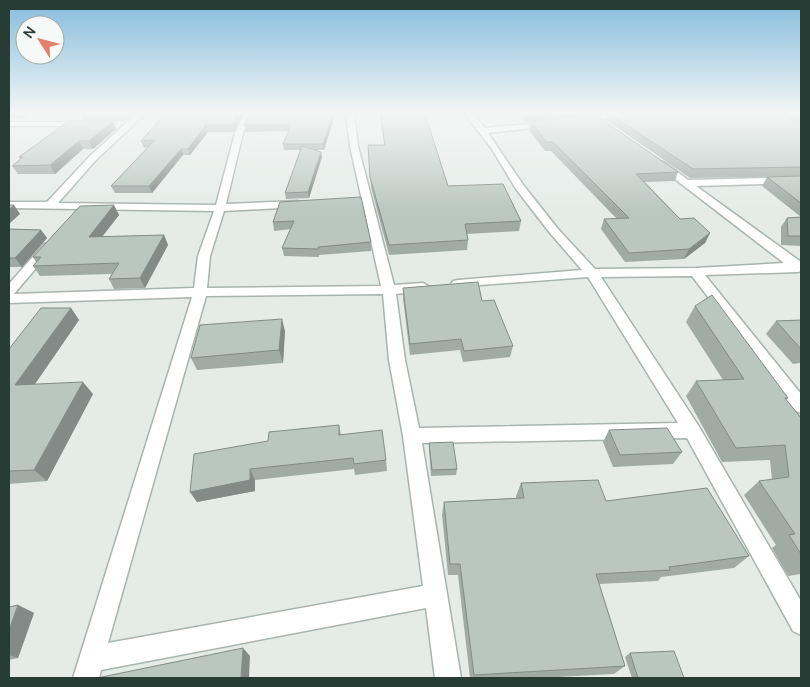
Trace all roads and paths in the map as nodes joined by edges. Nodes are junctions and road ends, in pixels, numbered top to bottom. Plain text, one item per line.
1 (103, 146) edge
2 (236, 146) edge
3 (354, 146) edge
4 (494, 146) edge
5 (649, 156) edge
6 (801, 180) edge
7 (687, 183) junction
8 (51, 204) junction
9 (308, 204) edge
10 (9, 205) edge
11 (82, 208) junction
12 (220, 208) junction
13 (70, 222) edge
14 (57, 236) edge
15 (799, 267) edge
16 (696, 272) junction
17 (592, 273) junction
18 (390, 290) junction
19 (9, 292) edge
20 (200, 292) junction
21 (9, 300) edge
22 (801, 406) edge
23 (692, 430) junction
24 (412, 436) junction
25 (435, 595) junction
26 (801, 623) edge
27 (89, 669) edge
28 (448, 678) edge

1 - 8 street
2 - 12 street
3 - 18 street
4 - 17 street
5 - 7 street
6 - 7 street
7 - 15 street
8 - 10 street
8 - 11 street
9 - 12 street
11 - 12 street
11 - 13 street
12 - 20 street
14 - 19 street
15 - 16 street
16 - 17 street
16 - 22 street
17 - 18 street
17 - 23 street
18 - 20 street
18 - 24 street
20 - 21 street
20 - 27 street
23 - 24 street
23 - 26 street
24 - 25 street
25 - 27 street
25 - 28 street

